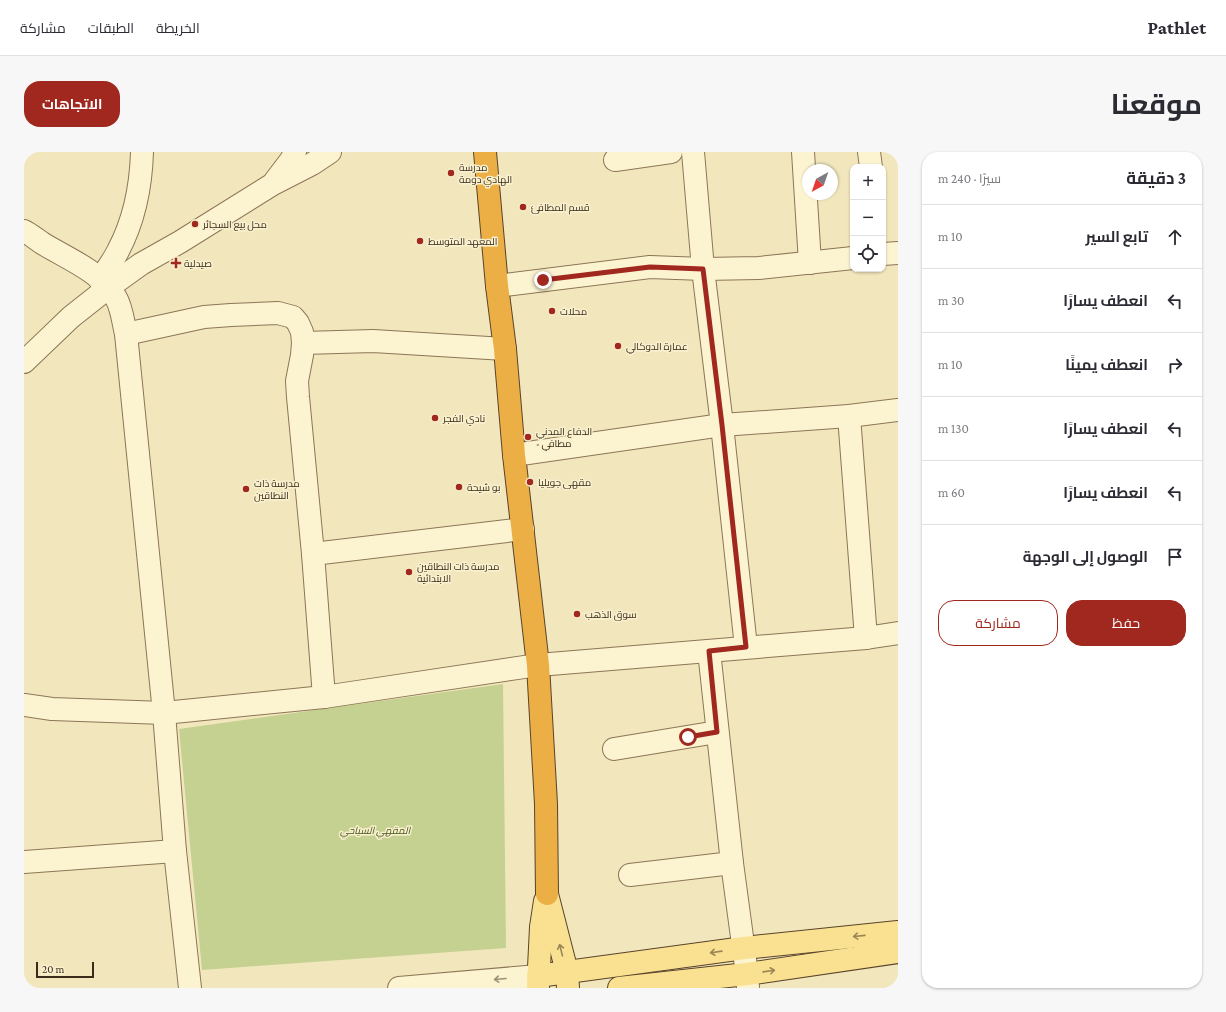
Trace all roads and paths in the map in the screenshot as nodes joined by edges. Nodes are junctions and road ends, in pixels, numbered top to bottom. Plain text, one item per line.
1 (142, 152) edge
2 (295, 152) edge
3 (330, 152) edge
4 (486, 152) edge
5 (670, 152) edge
6 (693, 152) edge
7 (803, 152) edge
8 (869, 152) edge
9 (614, 160) dead end
10 (871, 164) edge
11 (273, 184) junction
12 (24, 231) edge
13 (898, 253) edge
14 (886, 254) edge
15 (850, 258) edge
16 (810, 263) junction
17 (703, 269) junction
18 (104, 283) junction
19 (497, 286) junction
20 (126, 334) junction
21 (303, 343) junction
22 (505, 349) junction
23 (24, 362) edge
24 (898, 410) edge
25 (849, 416) junction
26 (722, 425) junction
27 (514, 455) junction
28 (523, 529) junction
29 (313, 554) junction
30 (898, 633) edge
31 (866, 638) junction
32 (746, 647) junction
33 (709, 651) junction
34 (538, 665) junction
35 (324, 697) junction
36 (24, 705) edge
37 (164, 713) junction
38 (717, 732) junction
39 (614, 749) dead end
40 (175, 851) junction
41 (24, 862) edge
42 (732, 863) junction
43 (630, 875) dead end
44 (546, 894) junction
45 (898, 932) edge
46 (744, 948) junction
47 (898, 952) edge
48 (567, 980) edge
49 (748, 981) edge
50 (538, 982) edge
51 (190, 988) edge
52 (399, 988) edge
53 (619, 988) edge

1 - 18 street
2 - 11 street
3 - 11 street
4 - 19 highway
5 - 9 street
6 - 17 street
7 - 16 street
8 - 10 street
11 - 18 street
12 - 18 street
13 - 14 street
15 - 16 street
16 - 17 street
17 - 19 street
17 - 26 street
18 - 20 street
18 - 23 street
19 - 22 highway
20 - 21 street
20 - 37 street
21 - 22 street
21 - 29 street
22 - 27 highway
24 - 25 street
25 - 26 street
25 - 31 street
26 - 27 street
26 - 32 street
27 - 28 highway
28 - 29 street
28 - 34 highway
29 - 35 street
30 - 31 street
31 - 32 street
32 - 33 street
33 - 34 street
33 - 38 street
34 - 35 street
34 - 44 highway
35 - 37 street
36 - 37 street
37 - 40 street
38 - 39 street
38 - 42 street
40 - 41 street
40 - 51 street
42 - 43 street
42 - 46 street
48 -> 44 main road
44 - 50 main road
45 -> 46 main road
46 -> 48 main road
46 - 49 street
49 -> 47 main road
48 - 50 main road
49 - 53 main road
50 -> 52 street

